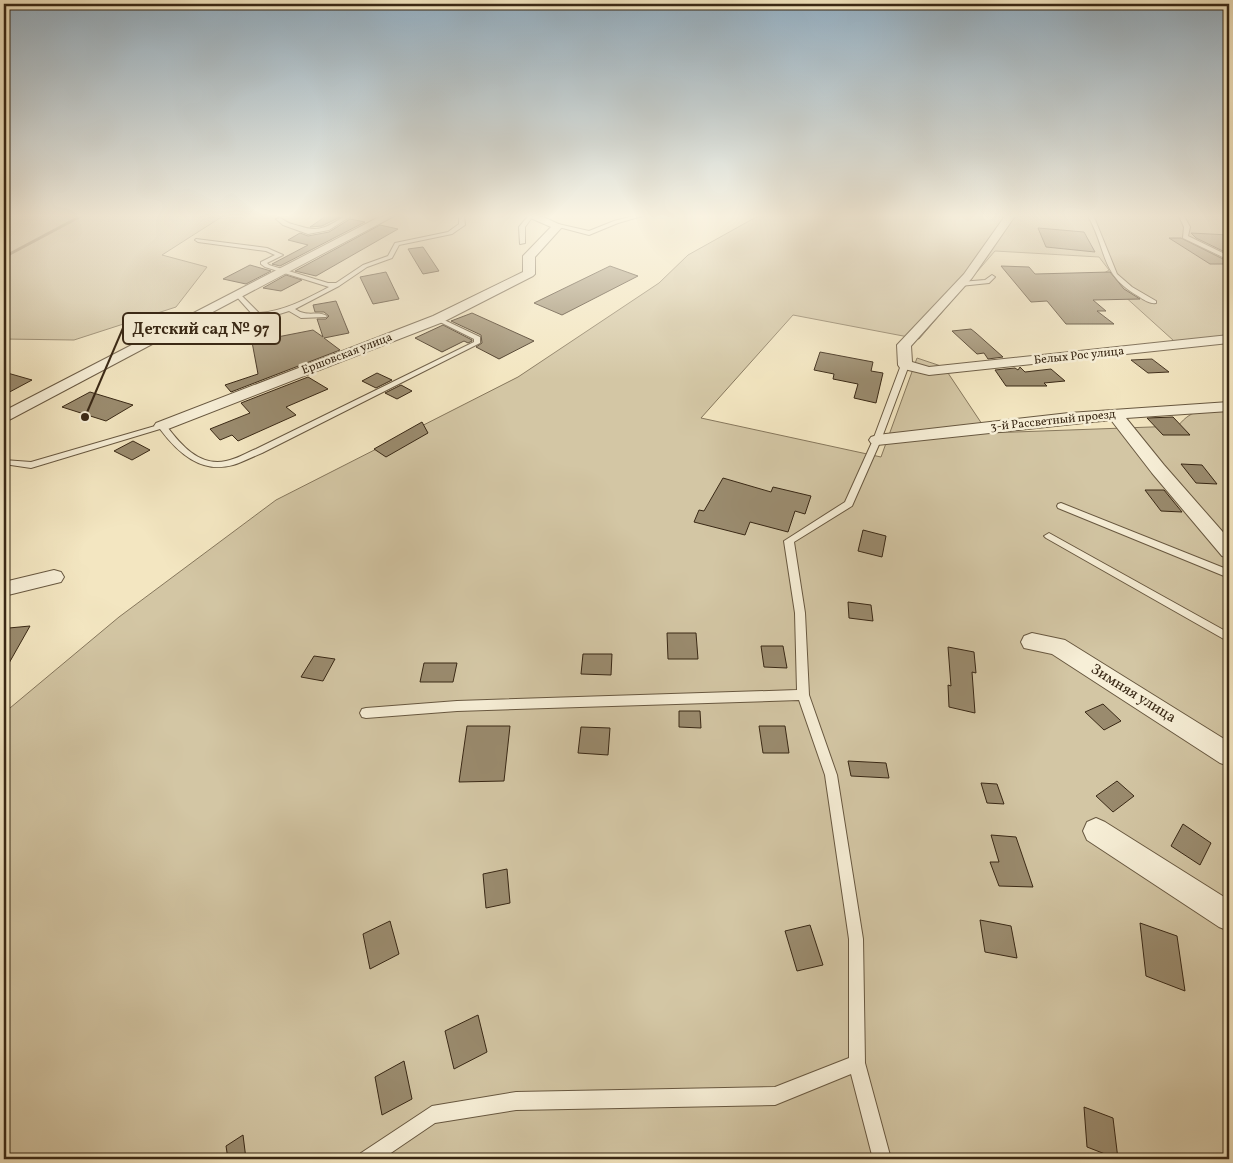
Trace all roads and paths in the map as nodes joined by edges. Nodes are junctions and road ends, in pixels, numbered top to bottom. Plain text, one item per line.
1 (359, 270) edge
2 (528, 270) edge
3 (970, 270) edge
4 (1111, 270) edge
5 (284, 271) joint
6 (992, 277) dead end
7 (960, 284) junction
8 (337, 285) junction
9 (238, 295) junction
10 (1154, 302) dead end
11 (290, 309) junction
12 (258, 315) junction
13 (324, 316) dead end
14 (195, 318) junction
15 (438, 319) junction
16 (1229, 339) edge
17 (905, 365) junction
18 (1229, 406) edge
19 (1115, 414) junction
20 (4, 417) edge
21 (162, 426) junction
22 (877, 440) junction
23 (4, 462) edge
24 (1061, 506) dead end
25 (1049, 536) dead end
26 (1229, 551) edge
27 (1229, 574) edge
28 (54, 577) dead end
29 (4, 589) edge
30 (1229, 638) edge
31 (1032, 642) dead end
32 (803, 695) junction
33 (366, 713) dead end
34 (1229, 755) edge
35 (1096, 831) dead end
36 (1229, 916) edge
37 (856, 1064) junction
38 (367, 1159) edge
39 (882, 1159) edge

1 - 8 lane
2 - 15 street, Ершовская улица
3 - 7 street
4 - 10 lane
5 - 8 lane
5 - 9 street
6 - 7 lane
7 - 17 street
8 - 11 lane
9 - 12 lane
9 - 14 street
11 - 12 lane
11 - 13 lane
12 - 14 lane
14 - 20 street
15 - 21 street, Ершовская улица
15 - 21 lane
16 - 17 street, Белых Рос улица
17 - 22 lane
18 - 19 street, 3-й Рассветный проезд
19 - 22 street, 3-й Рассветный проезд
19 - 26 street
21 - 23 lane
22 - 32 lane
24 - 27 lane
25 - 30 lane
28 - 29 street
31 - 34 street, Зимняя улица
32 - 33 lane
32 - 37 lane
35 - 36 street
37 - 38 lane
37 - 39 lane

